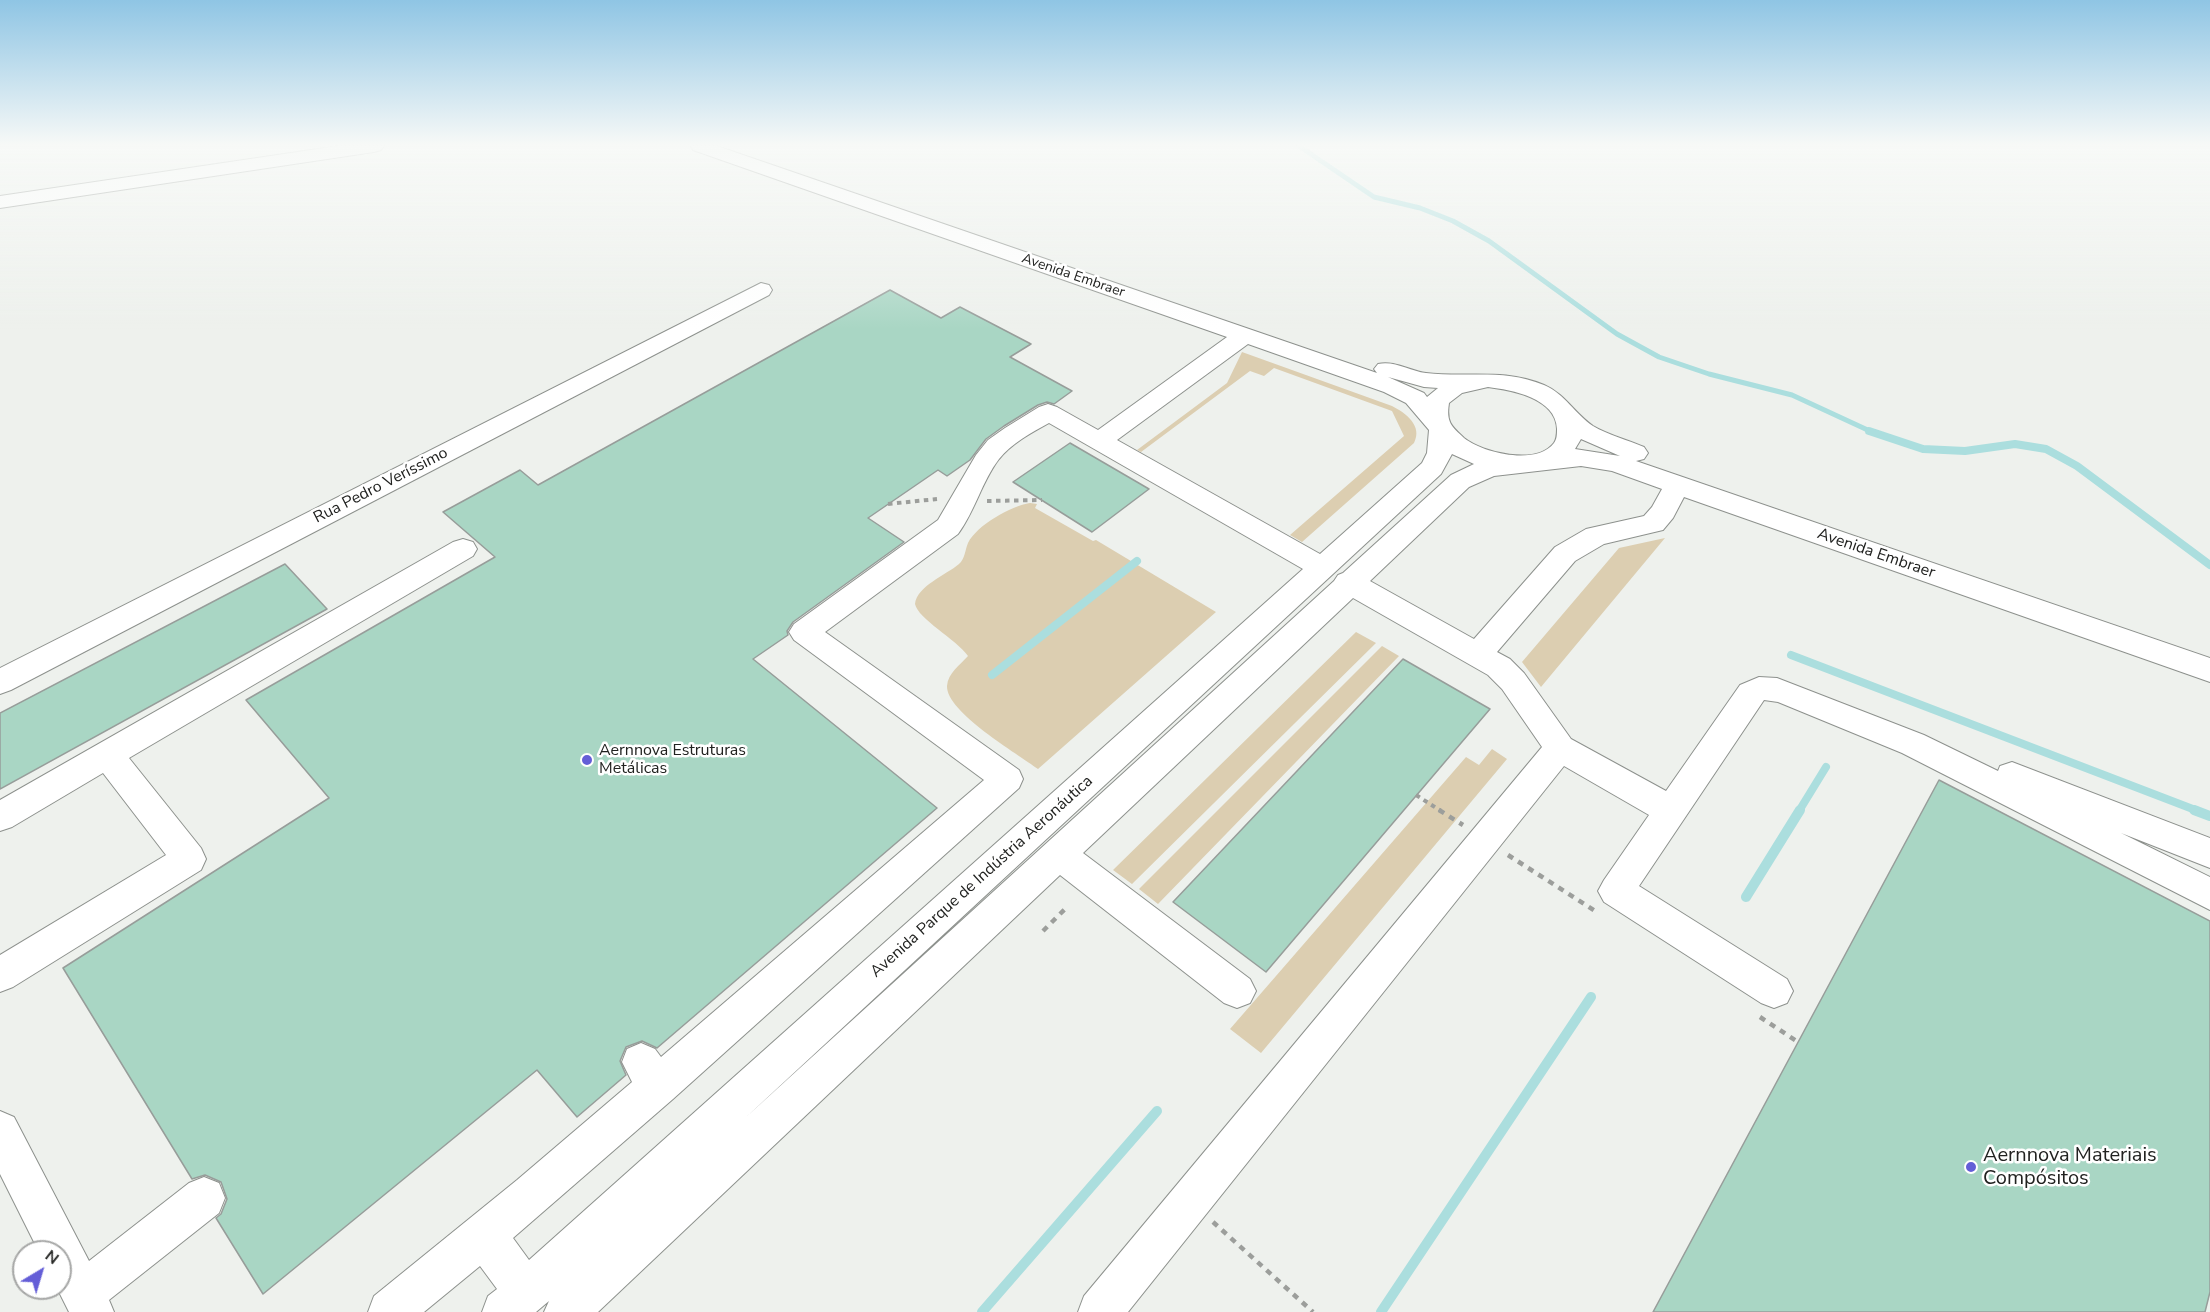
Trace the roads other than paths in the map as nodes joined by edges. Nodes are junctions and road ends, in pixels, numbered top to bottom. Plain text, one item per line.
1 (875, 207) edge
2 (914, 207) edge
3 (761, 290) dead end
4 (1244, 336) junction
5 (1468, 382) junction
6 (1563, 411) junction
7 (1437, 427) junction
8 (1099, 441) junction
9 (1531, 463) junction
10 (1677, 485) junction
11 (463, 549) dead end
12 (1335, 575) junction
13 (2210, 652) edge
14 (1478, 654) junction
15 (2210, 670) edge
16 (0, 682) edge
17 (1856, 719) junction
18 (1560, 748) junction
19 (108, 756) junction
20 (1670, 810) junction
21 (0, 817) edge
22 (1058, 853) junction
23 (2210, 853) edge
24 (2210, 894) edge
25 (0, 975) edge
26 (1774, 991) dead end
27 (1237, 992) dead end
28 (0, 1131) edge
29 (204, 1198) dead end
30 (494, 1249) dead end
31 (515, 1302) edge
32 (87, 1303) edge
33 (390, 1312) edge
34 (566, 1312) edge
35 (1100, 1312) edge

1 - 4 street, Avenida Embraer
2 - 5 street, Avenida Embraer
3 - 16 street, Rua Pedro Veríssimo
4 - 7 street, Avenida Embraer
4 - 8 street
5 - 6 street
5 - 7 street
6 - 9 street
6 - 13 street, Avenida Embraer
7 - 9 street
7 - 12 street, Avenida Parque de Indústria Aeronáutica
8 - 12 street
8 - 33 street
9 - 10 street, Avenida Embraer
9 - 12 street, Avenida Parque de Indústria Aeronáutica
10 - 14 street
10 - 15 street, Avenida Embraer
11 - 19 street
12 - 14 street
12 - 22 street, Avenida Parque de Indústria Aeronáutica
12 - 31 street, Avenida Parque de Indústria Aeronáutica
14 - 18 street
17 - 20 street
17 - 23 street
17 - 24 street
18 - 20 street
18 - 35 street
19 - 21 street
19 - 25 street
20 - 26 street
22 - 27 street
22 - 34 street, Avenida Parque de Indústria Aeronáutica
28 - 32 street
29 - 32 street
30 - 31 street

